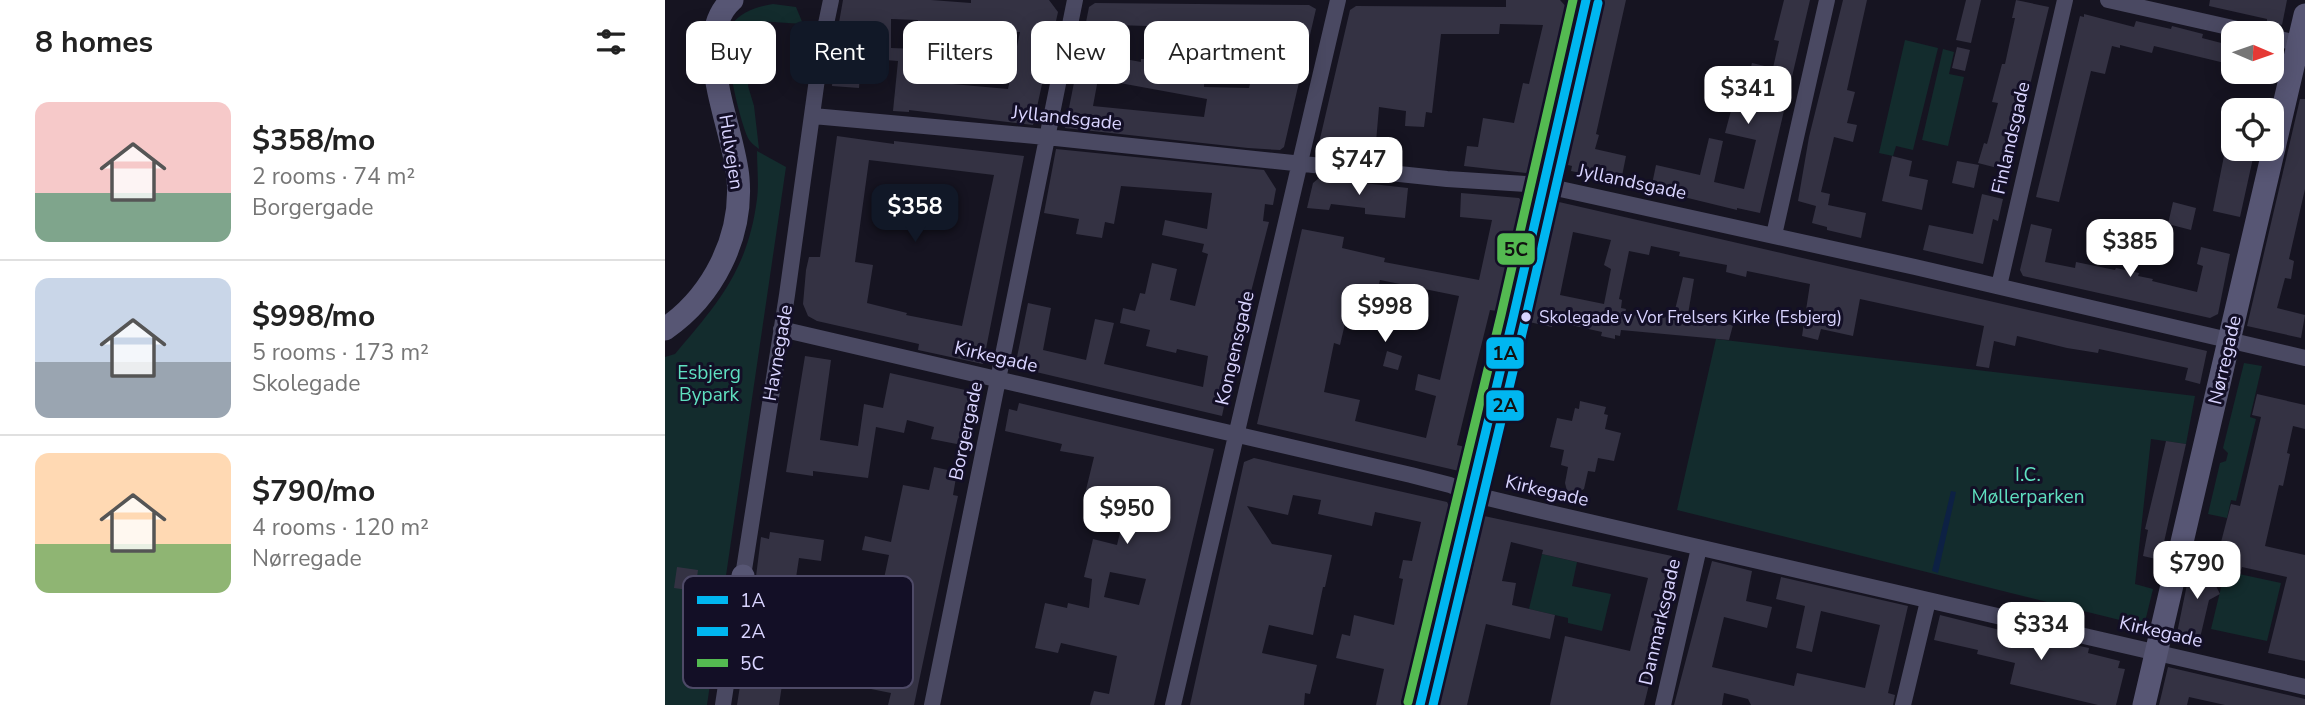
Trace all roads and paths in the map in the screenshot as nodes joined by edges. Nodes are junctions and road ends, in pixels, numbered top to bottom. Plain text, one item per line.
1 (732, 0) edge
2 (831, 0) edge
3 (1075, 0) edge
4 (1338, 0) edge
5 (1586, 0) edge
6 (1827, 0) edge
7 (2065, 0) edge
8 (2108, 0) edge
9 (2305, 15) edge
10 (2221, 25) edge
11 (2284, 40) edge
12 (2302, 44) edge
13 (813, 116) junction
14 (1046, 137) junction
15 (1299, 163) junction
16 (1542, 185) junction
17 (1774, 235) junction
18 (1999, 286) junction
19 (781, 329) junction
20 (665, 330) edge
21 (2230, 340) junction
22 (2305, 358) edge
23 (998, 379) junction
24 (1237, 435) junction
25 (1471, 494) junction
26 (1699, 548) junction
27 (743, 576) edge
28 (1928, 601) junction
29 (2157, 653) junction
30 (2305, 687) edge
31 (932, 705) edge
32 (1173, 705) edge
33 (1420, 705) edge
34 (1663, 705) edge
35 (1903, 705) edge
36 (2144, 705) edge

1 - 20 street, Hulvejen
2 - 13 street, Havnegade
3 - 14 street, Borgergade
4 - 15 street, Kongensgade
5 - 16 street
6 - 17 street
7 - 18 street, Finlandsgade
8 - 10 street
9 - 12 street, Nørregade
11 - 12 street
12 - 21 street, Nørregade
13 - 14 street, Jyllandsgade
13 - 19 street, Havnegade
14 - 15 street, Jyllandsgade
14 - 23 street, Borgergade
15 - 16 street, Jyllandsgade
15 - 24 street, Kongensgade
16 - 17 street, Jyllandsgade
16 - 25 street
17 - 18 street, Jyllandsgade
18 - 21 street, Jyllandsgade
19 - 23 street, Kirkegade
19 - 27 street, Havnegade
21 - 22 street, Jyllandsgade
21 - 29 street, Nørregade
23 - 24 street, Kirkegade
23 - 31 street, Borgergade
24 - 25 street, Kirkegade
24 - 32 street, Kongensgade
25 - 26 street, Kirkegade
25 - 33 street
26 - 28 street, Kirkegade
26 - 34 street, Danmarksgade
28 - 29 street, Kirkegade
28 - 35 street
29 - 30 street, Kirkegade
29 - 36 street, Nørregade

